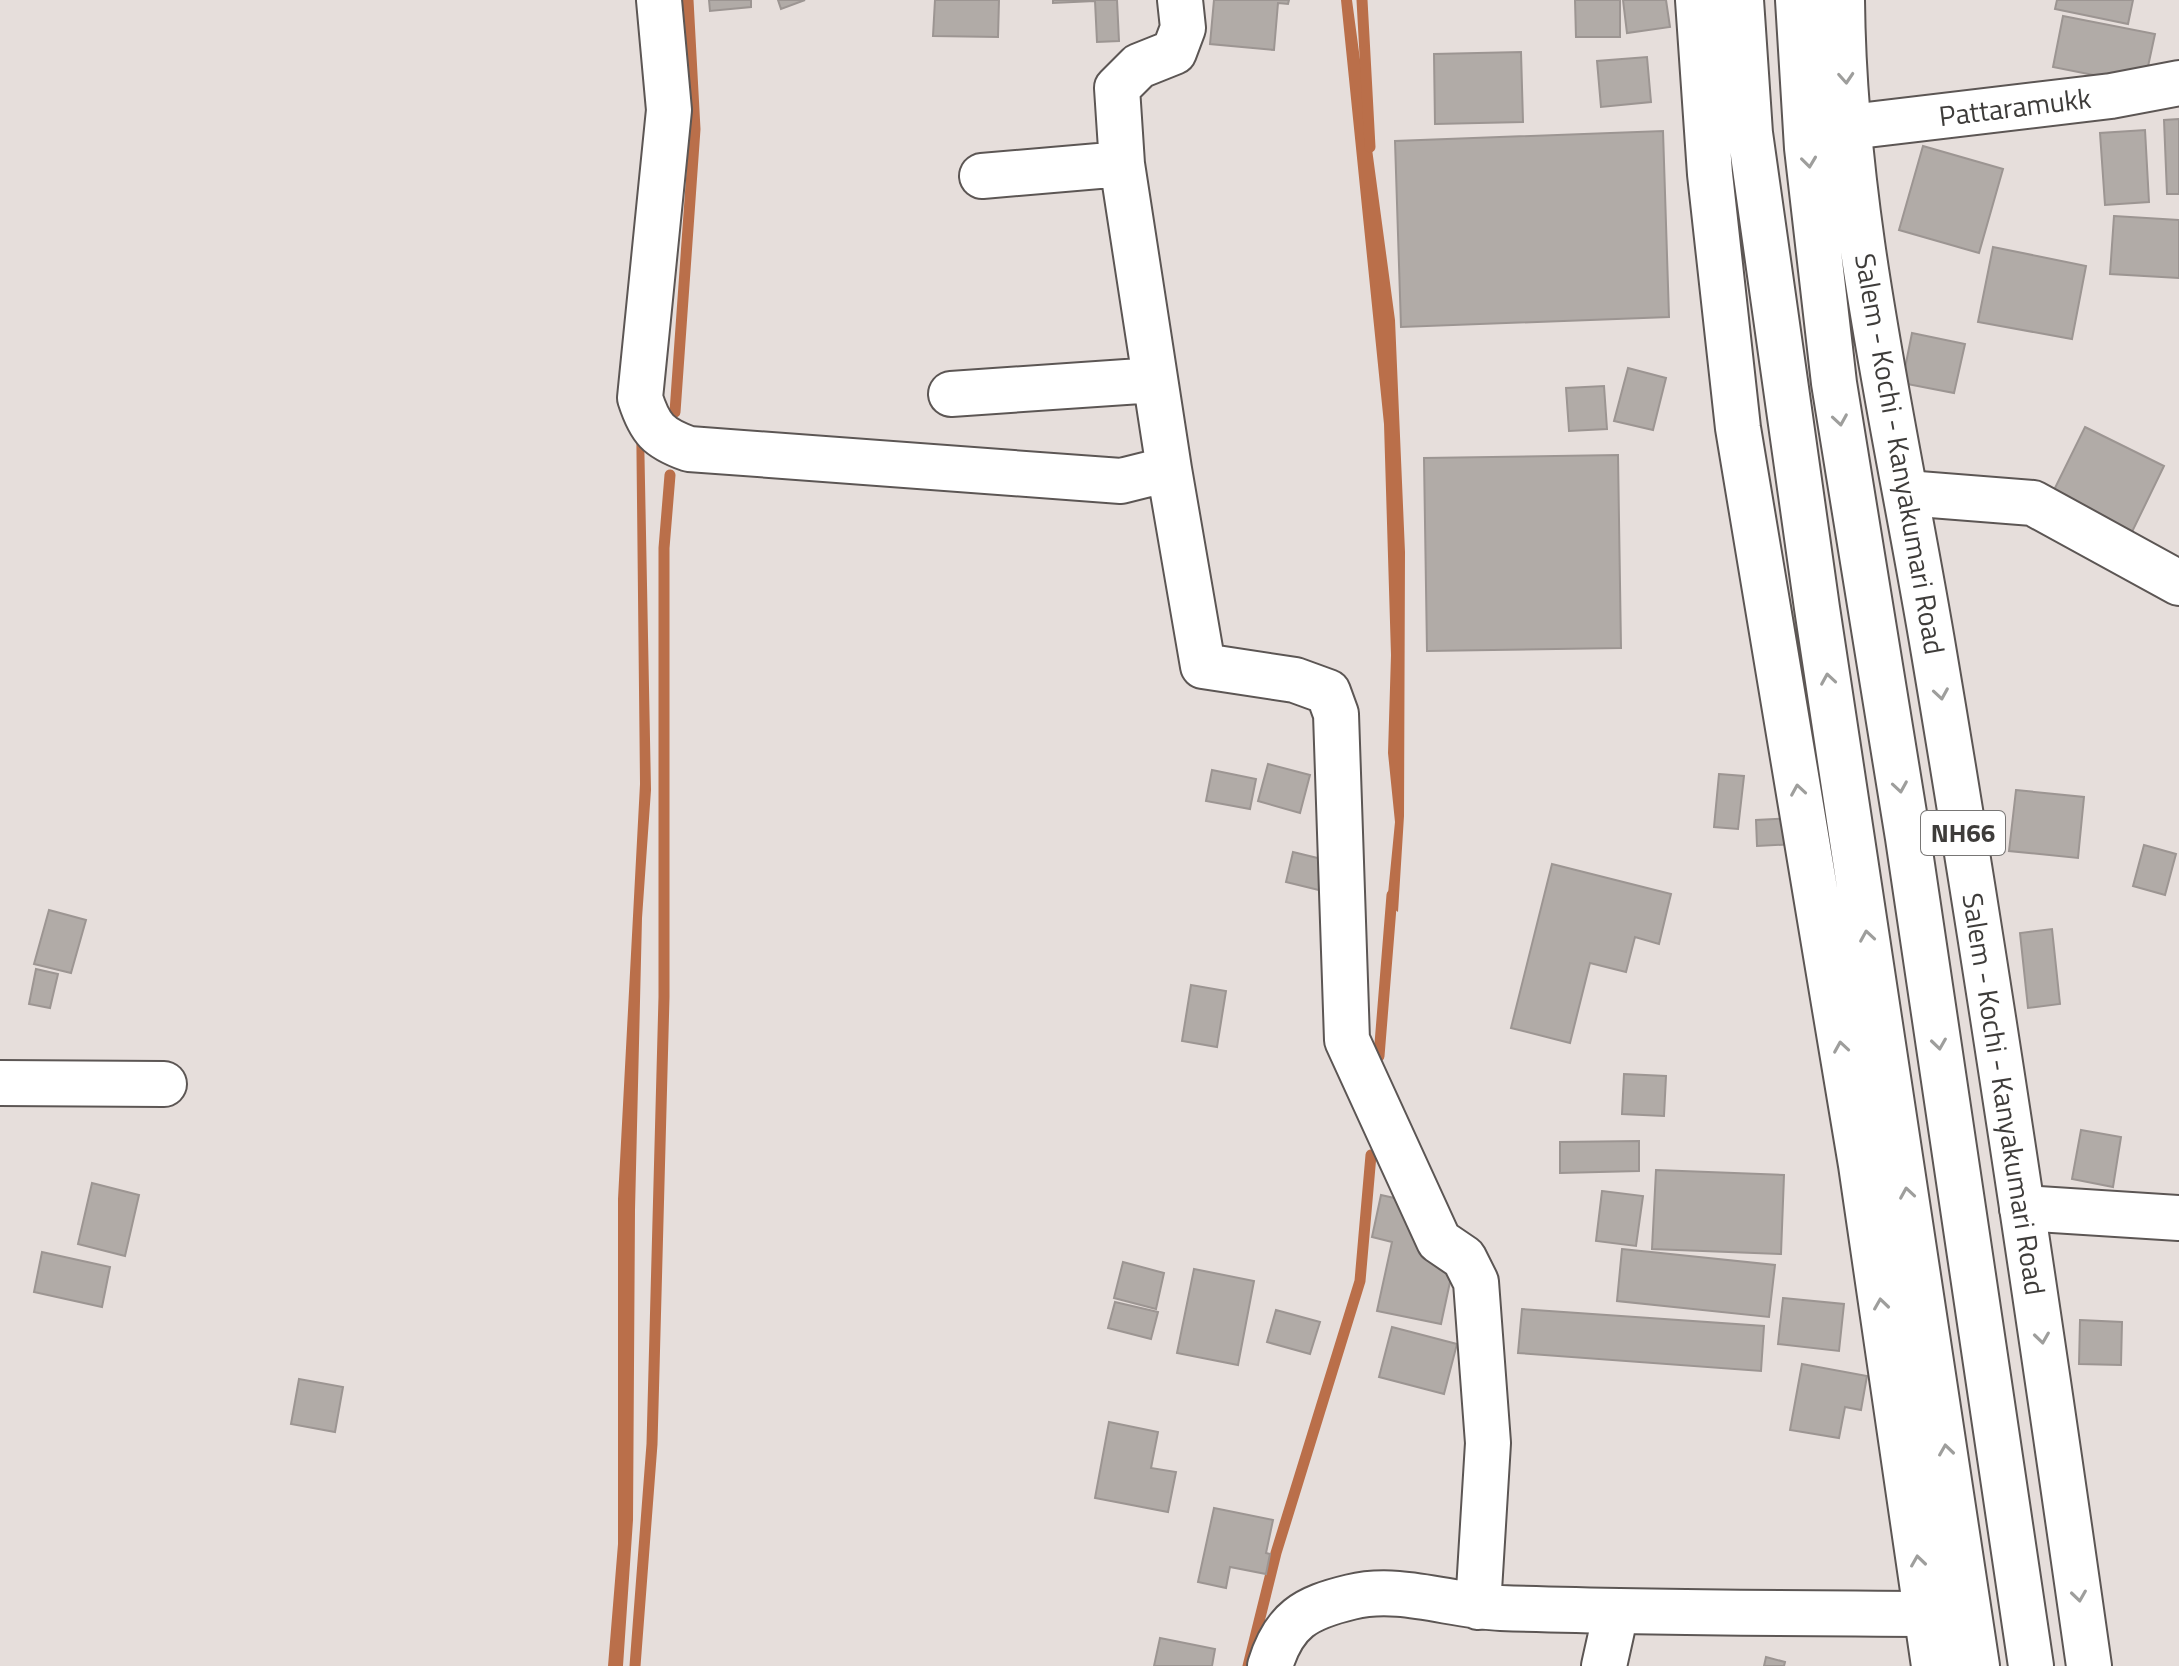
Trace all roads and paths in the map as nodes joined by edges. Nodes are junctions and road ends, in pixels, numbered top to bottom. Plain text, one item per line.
1 (659, 0) edge
2 (1180, 0) edge
3 (1698, 0) edge
4 (1741, 0) edge
5 (1798, 0) edge
6 (1842, 0) edge
7 (2179, 83) edge
8 (1850, 127) junction
9 (1122, 164) junction
10 (982, 176) dead end
11 (1155, 380) junction
12 (951, 394) dead end
13 (1169, 469) junction
14 (1906, 493) junction
15 (2179, 583) edge
16 (0, 1083) edge
17 (164, 1084) dead end
18 (2022, 1208) junction
19 (2179, 1218) edge
20 (1478, 1607) junction
21 (1616, 1612) junction
22 (1926, 1614) junction
23 (1274, 1652) edge
24 (1604, 1666) edge
25 (1934, 1666) edge
26 (1977, 1666) edge
27 (2031, 1666) edge
28 (2089, 1666) edge

1 - 13 main road
2 - 9 main road
22 -> 3 main road
26 -> 4 main road
5 -> 27 main road
6 -> 8 main road, Salem - Kochi - Kanyakumari Road / NH66
7 - 8 main road, Pattaramukk
8 - 14 main road, Salem - Kochi - Kanyakumari Road / NH66
9 - 10 main road
9 - 11 main road
11 - 12 main road
11 - 13 main road
13 - 20 main road
14 - 15 main road
14 -> 18 main road, Salem - Kochi - Kanyakumari Road / NH66
16 - 17 main road
18 - 19 main road
18 -> 28 main road, Salem - Kochi - Kanyakumari Road / NH66
20 - 21 main road
20 - 23 main road
21 - 22 main road
21 - 24 main road
22 - 25 main road

